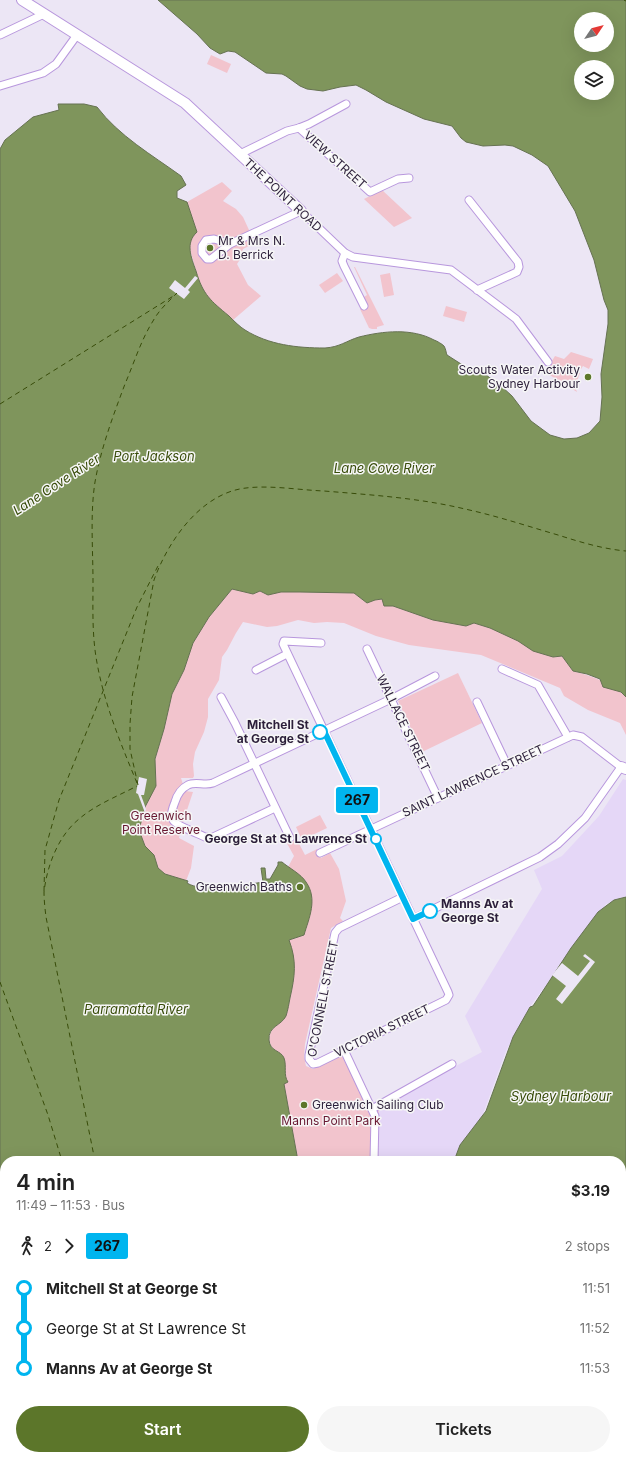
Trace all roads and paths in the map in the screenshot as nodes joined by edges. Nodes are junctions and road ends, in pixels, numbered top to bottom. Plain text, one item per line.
1 (22, 0) edge
2 (44, 14) junction
3 (0, 35) edge
4 (77, 35) junction
5 (0, 86) edge
6 (346, 104) dead end
7 (299, 128) junction
8 (240, 154) junction
9 (409, 178) dead end
10 (468, 200) dead end
11 (301, 211) junction
12 (230, 244) dead end
13 (345, 253) junction
14 (477, 290) junction
15 (364, 306) dead end
16 (548, 362) dead end
17 (321, 643) dead end
18 (367, 649) dead end
19 (287, 654) junction
20 (502, 669) dead end
21 (256, 670) dead end
22 (435, 676) dead end
23 (221, 697) dead end
24 (391, 699) junction
25 (477, 702) dead end
26 (324, 731) junction
27 (568, 737) junction
28 (254, 763) junction
29 (507, 765) junction
30 (623, 768) edge
31 (438, 798) junction
32 (275, 808) junction
33 (371, 829) junction
34 (290, 838) dead end
35 (320, 852) dead end
36 (403, 897) junction
37 (413, 919) junction
38 (344, 1050) junction
39 (318, 1063) joint
40 (452, 1064) dead end
41 (372, 1109) junction
42 (374, 1156) edge

1 - 2 street, THE POINT ROAD
2 - 3 street
2 - 4 street, THE POINT ROAD
4 - 5 street
4 - 8 street, THE POINT ROAD
6 - 7 street
7 - 8 street
7 - 9 street, VIEW STREET
8 - 11 street, THE POINT ROAD
10 - 14 street
11 - 12 street
11 - 13 street, THE POINT ROAD
13 - 14 street, THE POINT ROAD
13 - 15 street
14 - 16 street, THE POINT ROAD
17 - 19 street
18 - 24 street, WALLACE STREET
19 - 21 street
19 - 26 street
20 - 27 street
22 - 24 street
23 - 28 street
24 - 26 street
24 - 31 street, WALLACE STREET
25 - 29 street
26 - 28 street
26 - 33 street
27 - 29 street, SAINT LAWRENCE STREET
27 - 30 street
28 - 32 street
28 - 32 street
29 - 31 street, SAINT LAWRENCE STREET
30 - 37 street
31 - 33 street, SAINT LAWRENCE STREET
32 - 34 street
33 - 35 street, SAINT LAWRENCE STREET
33 - 36 street
36 - 37 street
36 - 39 street, O'CONNELL STREET
37 - 38 street, VICTORIA STREET
38 - 39 street, VICTORIA STREET
38 - 41 street
40 - 41 street
41 - 42 street

